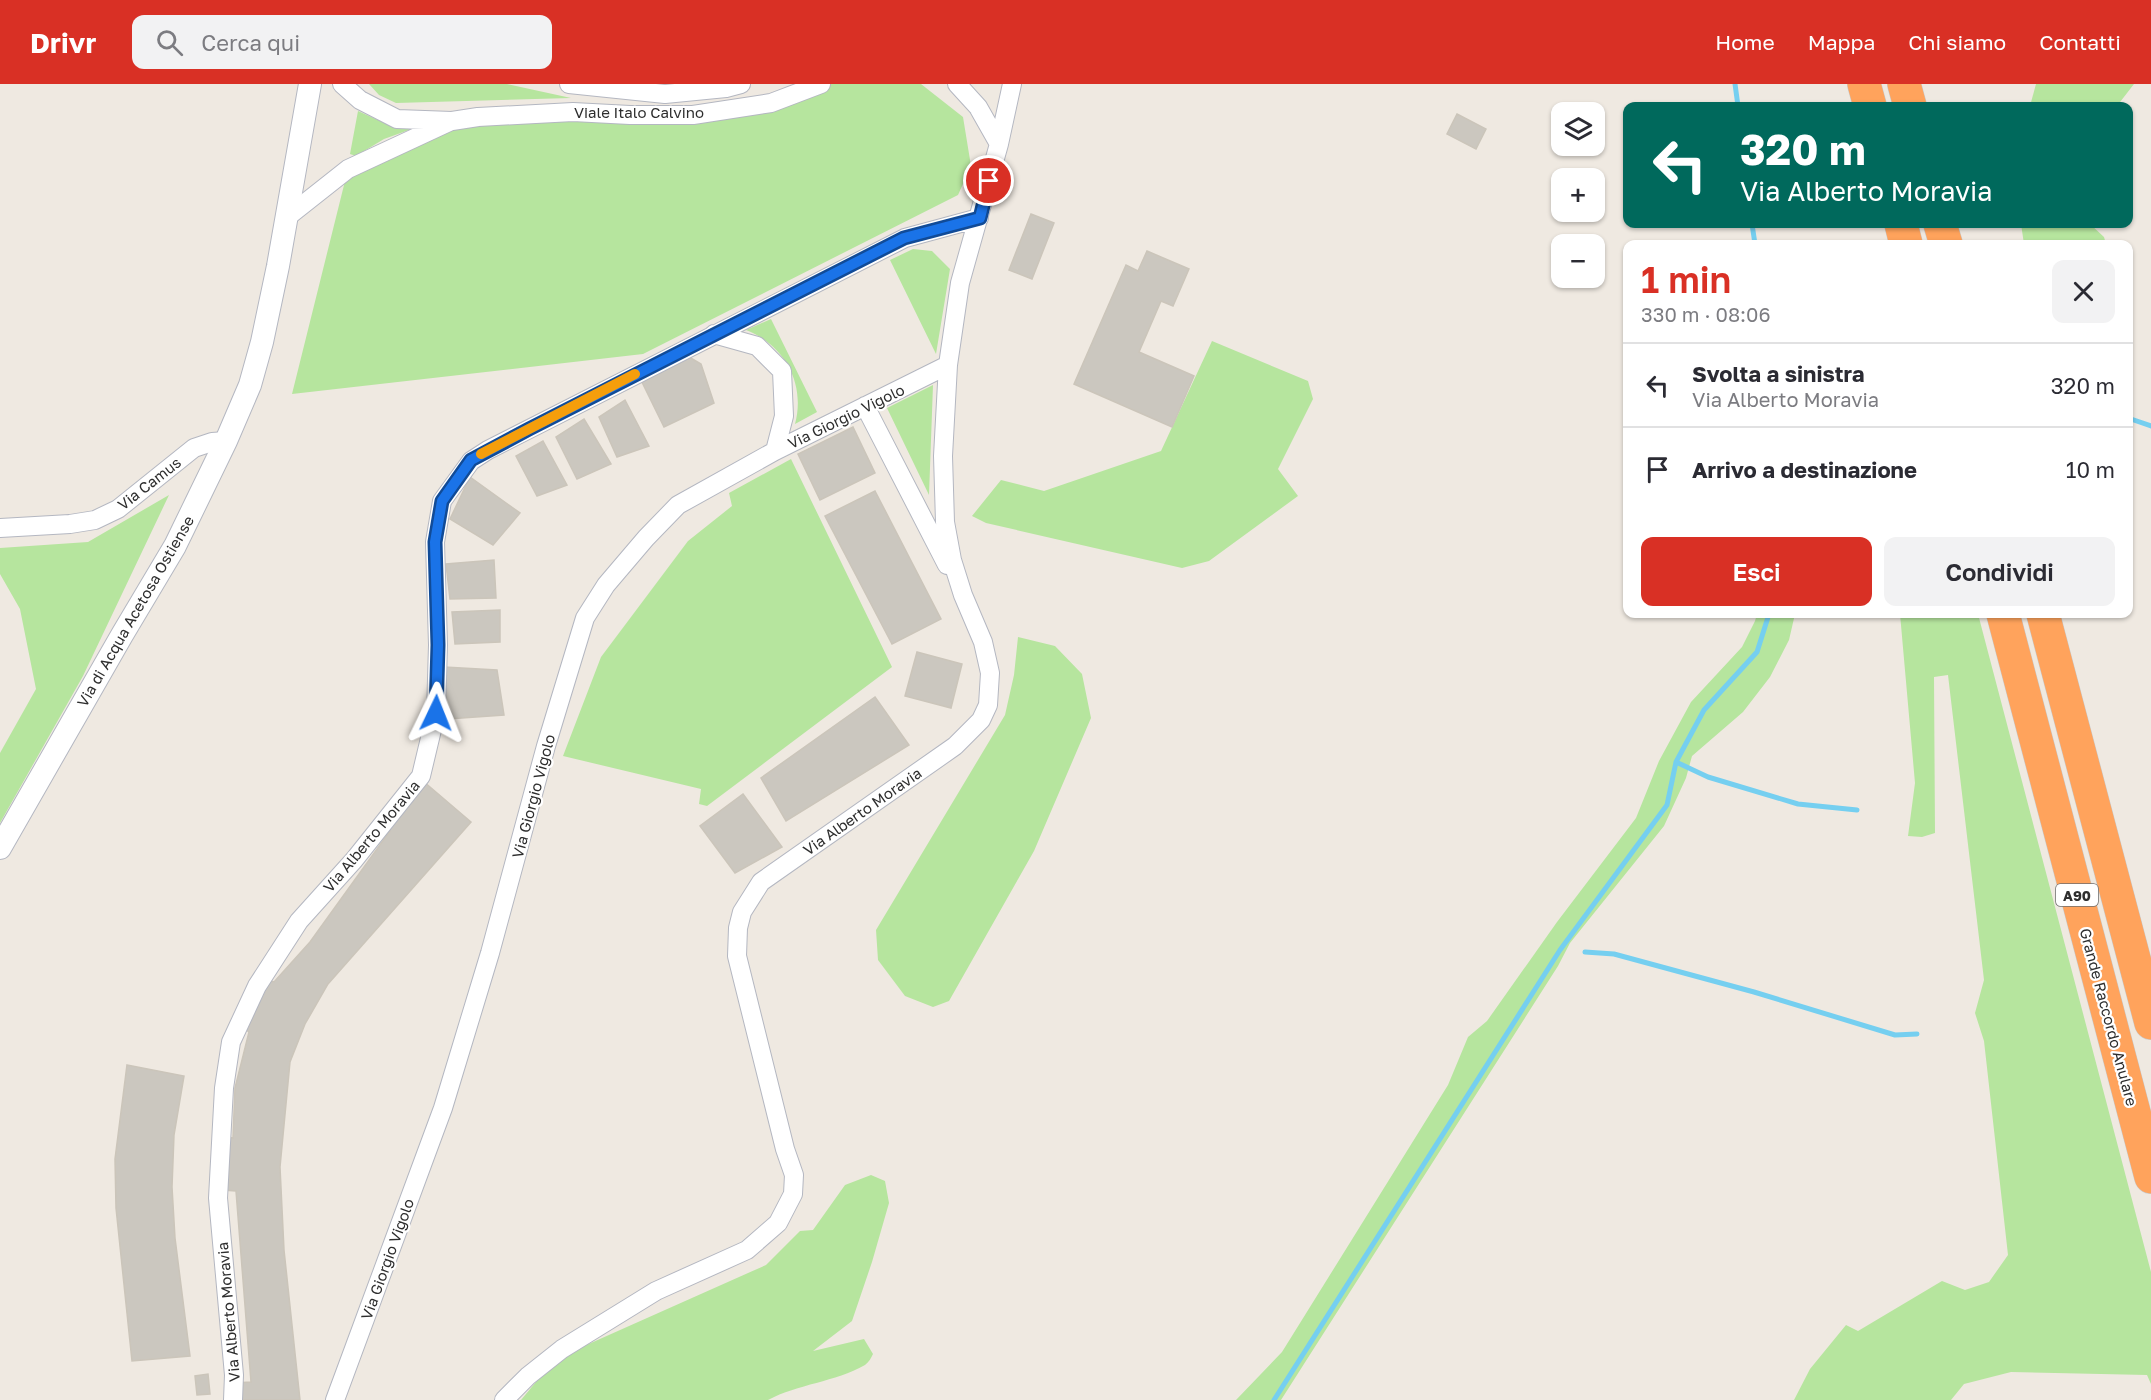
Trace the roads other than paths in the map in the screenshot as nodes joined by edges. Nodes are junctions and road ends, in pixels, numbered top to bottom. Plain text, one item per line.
1 (310, 84) edge
2 (342, 84) edge
3 (569, 84) edge
4 (741, 84) edge
5 (821, 84) edge
6 (957, 84) edge
7 (1012, 84) edge
8 (1864, 84) edge
9 (1904, 84) edge
10 (1869, 102) edge
11 (1909, 102) edge
12 (453, 121) junction
13 (999, 144) junction
14 (286, 218) junction
15 (980, 218) junction
16 (714, 334) junction
17 (948, 365) junction
18 (865, 406) junction
19 (226, 441) junction
20 (775, 451) junction
21 (0, 528) edge
22 (963, 595) junction
23 (2004, 618) edge
24 (2044, 618) edge
25 (0, 848) edge
26 (2151, 1023) edge
27 (2151, 1177) edge
28 (233, 1400) edge
29 (335, 1400) edge
30 (504, 1400) edge

1 - 14 street, Via di Acqua Acetosa Ostiense
2 - 12 street, Viale Italo Calvino
3 - 4 street, Viale Italo Calvino
5 - 12 street, Viale Italo Calvino
6 - 13 street
7 - 13 street, Via Alberto Moravia
8 - 10 highway
9 - 11 highway
12 - 14 street, Viale Italo Calvino
13 - 15 street, Via Alberto Moravia
14 - 19 street, Via di Acqua Acetosa Ostiense
15 - 16 street, Via Alberto Moravia
15 - 17 street, Via Alberto Moravia
16 - 20 street
16 - 28 street, Via Alberto Moravia
17 - 18 street, Via Giorgio Vigolo
17 - 22 street, Via Alberto Moravia
18 - 20 street, Via Giorgio Vigolo
18 - 22 street
19 - 21 street, Via Camus
19 - 25 street, Via di Acqua Acetosa Ostiense
20 - 29 street, Via Giorgio Vigolo
22 - 30 street, Via Alberto Moravia
23 - 27 highway, Grande Raccordo Anulare / A90
24 - 26 highway, A90

